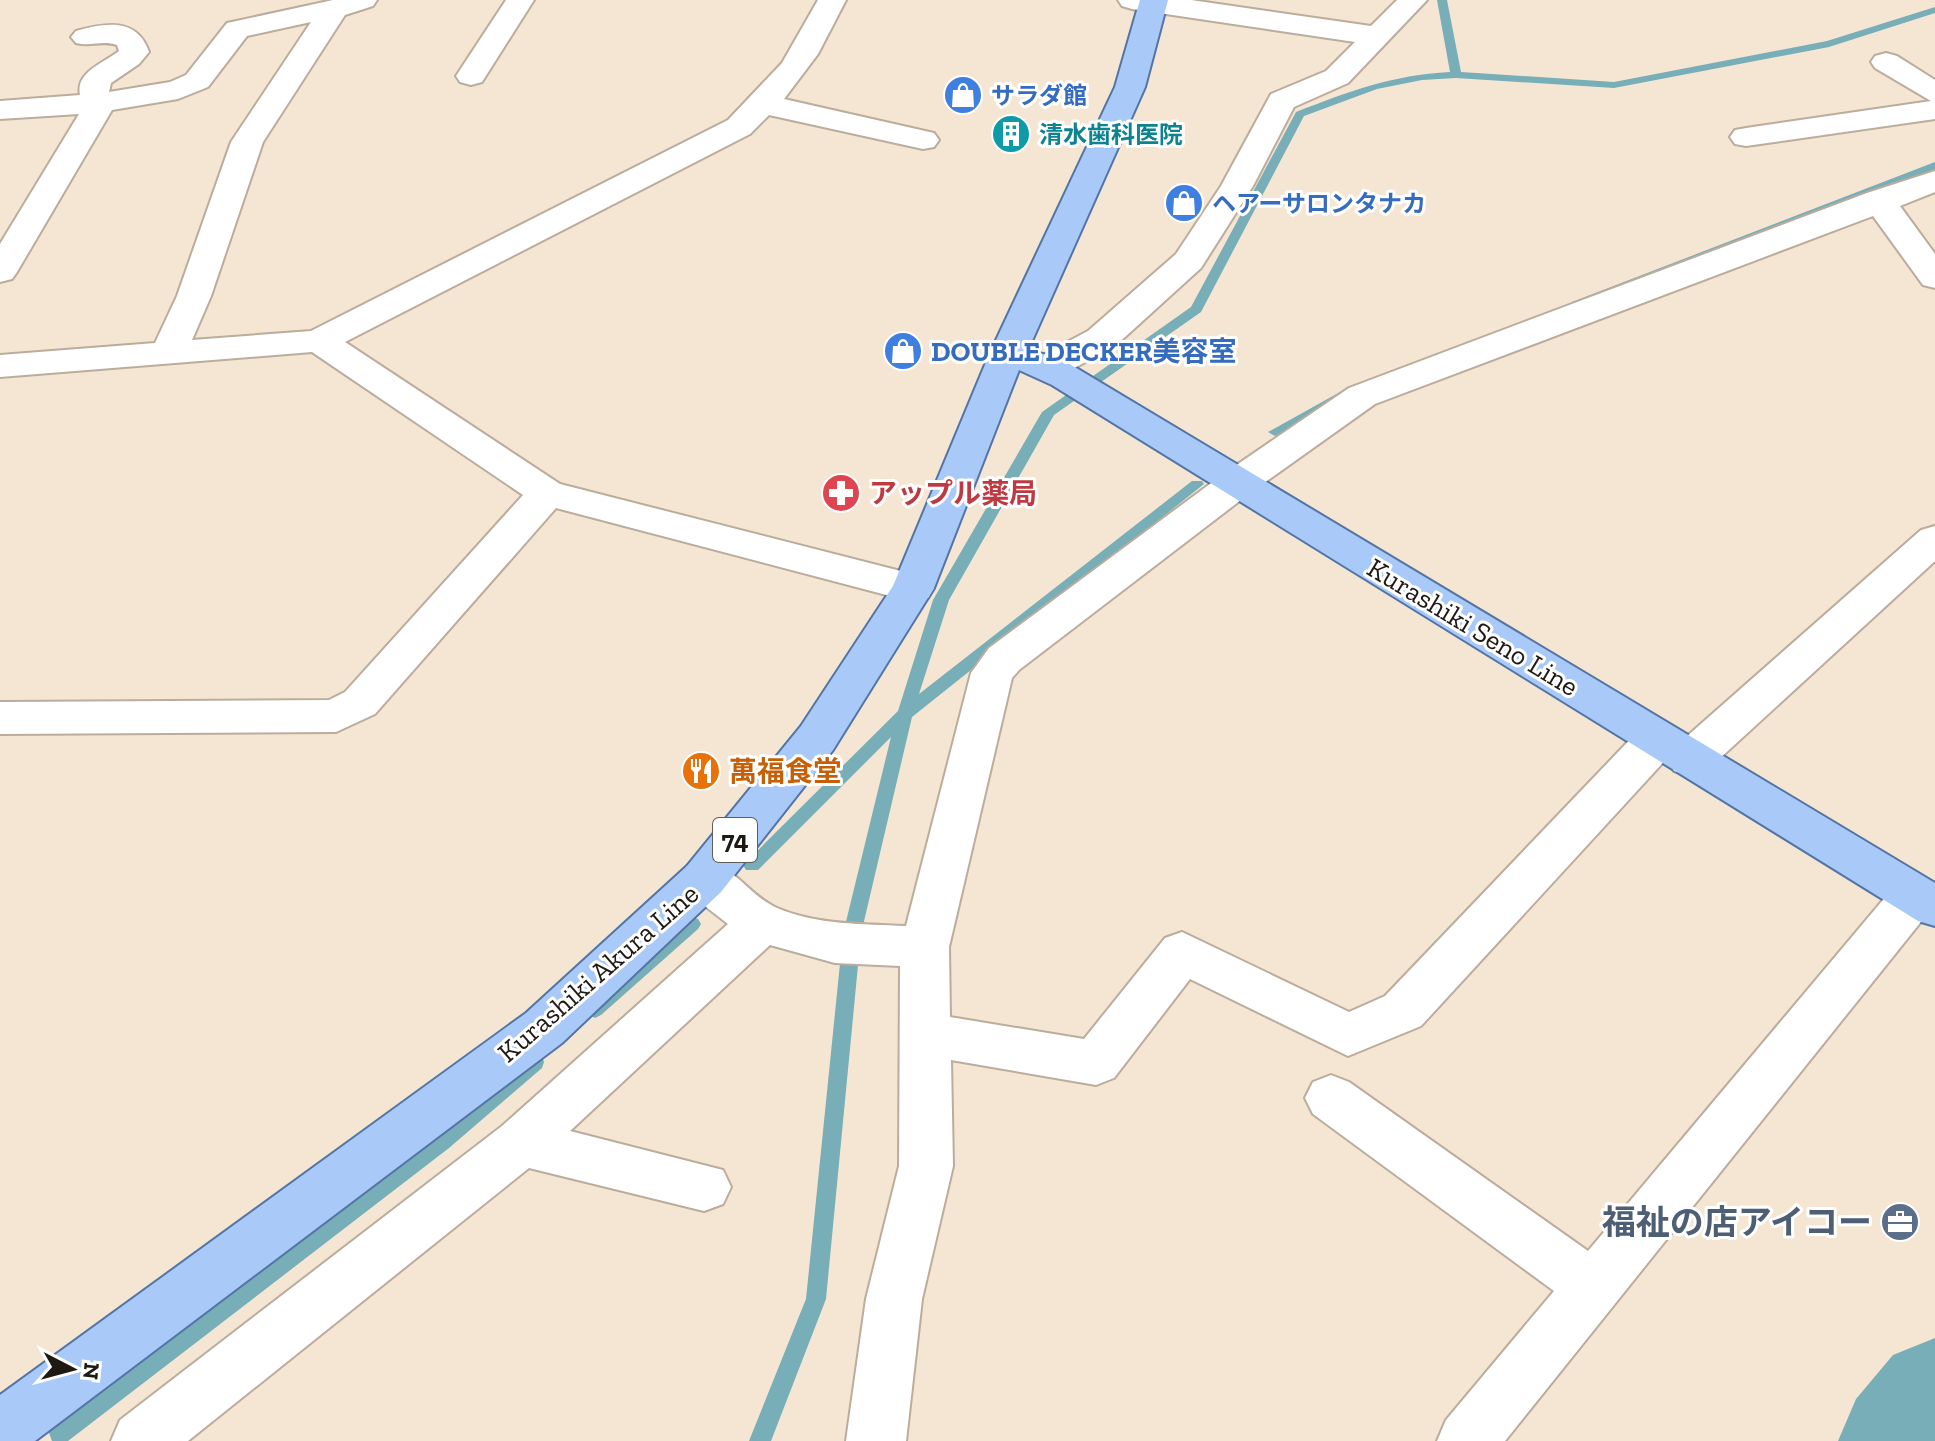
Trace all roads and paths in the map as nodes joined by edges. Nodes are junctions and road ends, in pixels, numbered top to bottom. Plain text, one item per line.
1 (520, 0) edge
2 (832, 0) edge
3 (1413, 0) edge
4 (1147, 1) edge
5 (348, 4) edge
6 (1377, 36) junction
7 (86, 37) dead end
8 (1886, 62) dead end
9 (471, 76) dead end
10 (1935, 93) edge
11 (101, 103) junction
12 (763, 104) junction
13 (0, 110) edge
14 (1935, 110) edge
15 (1746, 137) dead end
16 (923, 140) dead end
17 (1935, 181) edge
18 (1879, 200) junction
19 (0, 272) edge
20 (1935, 278) edge
21 (319, 341) junction
22 (167, 355) junction
23 (0, 366) edge
24 (1040, 366) junction
25 (1236, 484) junction
26 (547, 493) junction
27 (1935, 539) edge
28 (913, 588) junction
29 (0, 718) edge
30 (1674, 749) junction
31 (704, 879) junction
32 (1925, 901) edge
33 (761, 923) junction
34 (912, 947) junction
35 (923, 1034) junction
36 (1331, 1098) dead end
37 (521, 1143) junction
38 (704, 1187) dead end
39 (1593, 1287) junction
40 (0, 1431) edge
41 (141, 1441) edge
42 (876, 1441) edge
43 (1467, 1441) edge

1 - 9 street
2 - 12 street
3 - 6 street
4 - 6 street
4 - 24 main road, Kurashiki Akura Line / 74
5 - 11 street
5 - 22 street
6 - 24 street
7 - 11 street
8 - 10 street
11 - 13 street
11 - 19 street
12 - 16 street
12 - 21 street
14 - 15 street
17 - 18 street
18 - 20 street
18 - 25 street
21 - 22 street
21 - 26 street
22 - 23 street
24 - 25 main road, Kurashiki Seno Line
24 - 28 main road, Kurashiki Akura Line / 74
25 - 30 main road, Kurashiki Seno Line
25 - 34 street
26 - 28 street
26 - 29 street
27 - 30 street
28 - 31 main road, Kurashiki Akura Line / 74
30 - 32 main road, Kurashiki Seno Line
30 - 35 street
31 - 33 street
31 - 40 main road, Kurashiki Akura Line / 74
32 - 39 street
33 - 34 street
33 - 37 street
34 - 35 street
35 - 42 street
36 - 39 street
37 - 38 street
37 - 41 street
39 - 43 street

